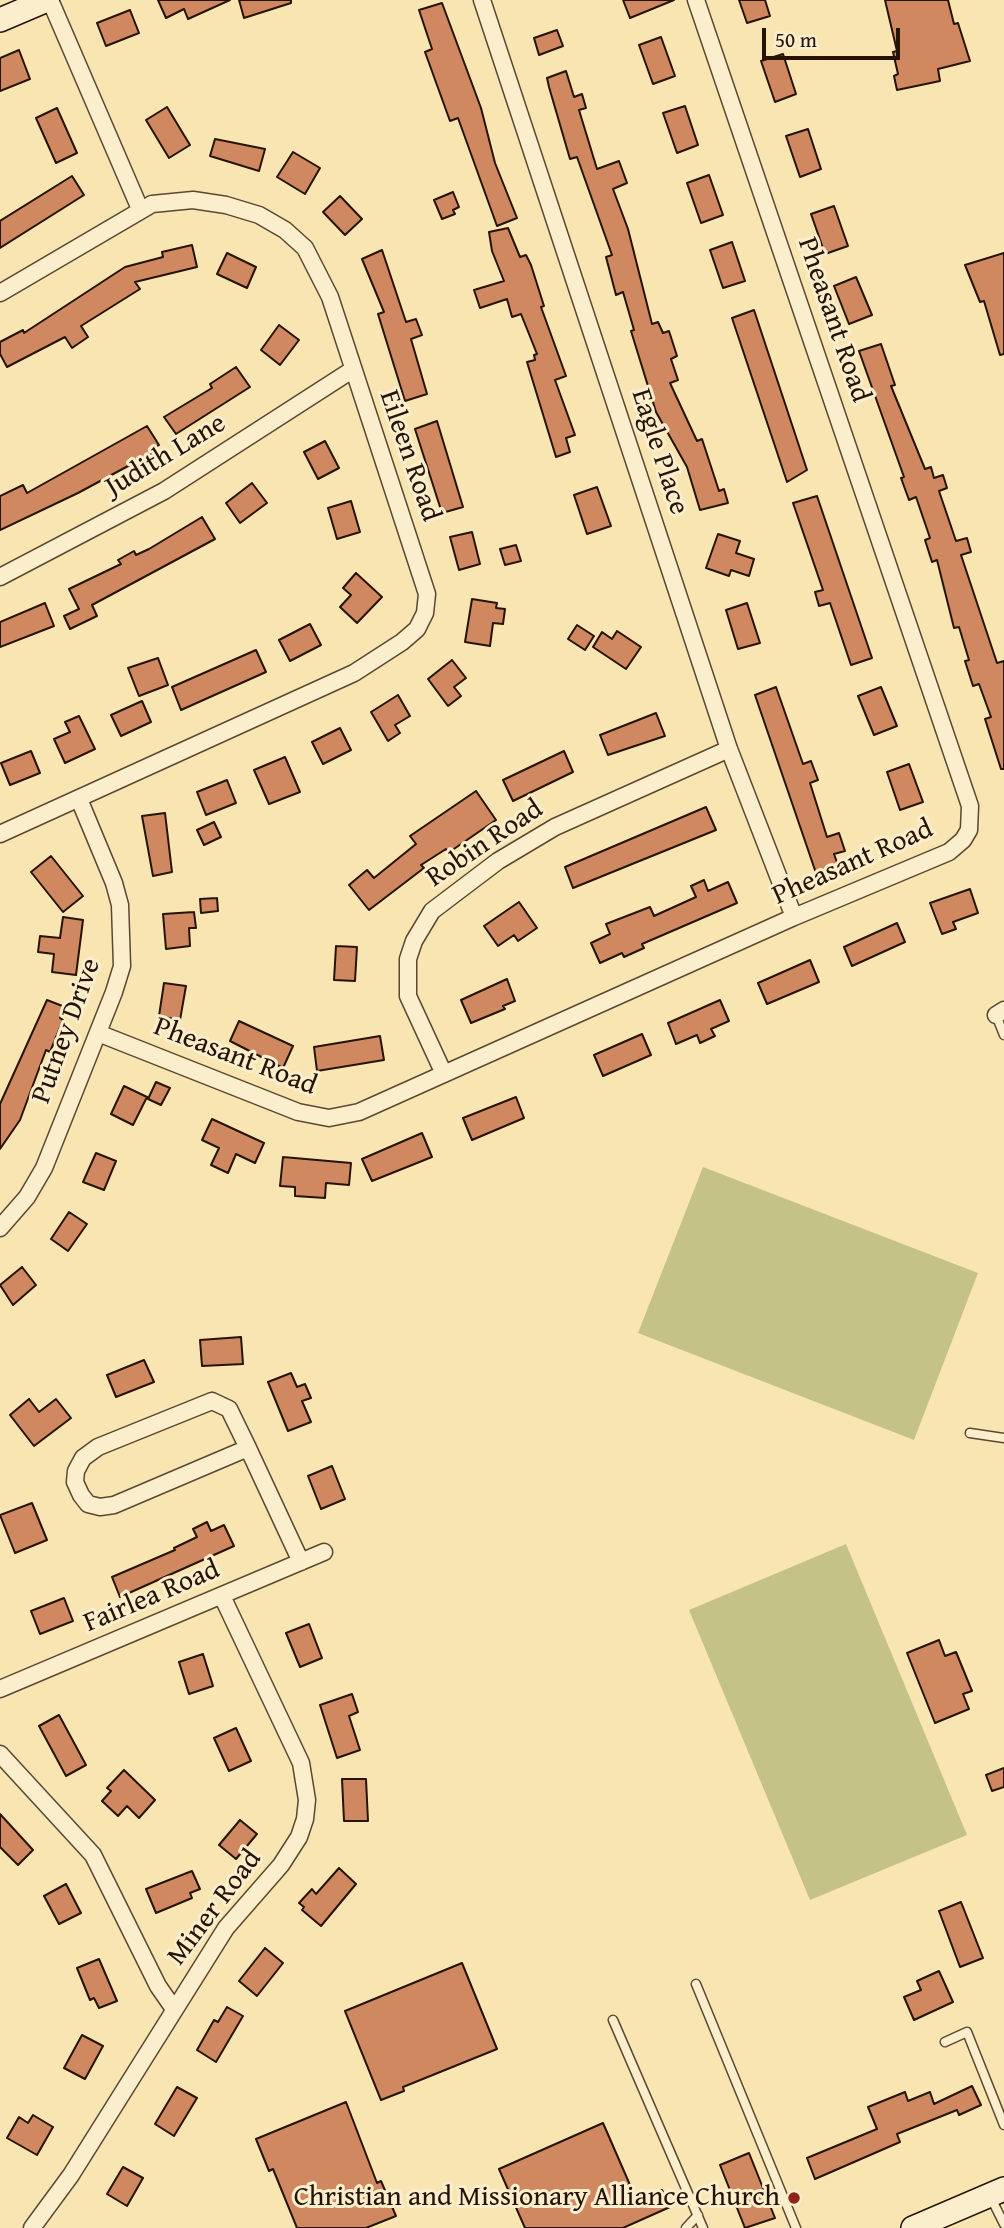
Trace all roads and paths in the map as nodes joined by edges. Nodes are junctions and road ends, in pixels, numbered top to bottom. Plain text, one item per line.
1 (49, 0) edge
2 (482, 0) edge
3 (696, 0) edge
4 (0, 20) edge
5 (140, 209) junction
6 (0, 293) edge
7 (352, 370) junction
8 (0, 576) edge
9 (729, 749) junction
10 (79, 799) junction
11 (0, 834) edge
12 (794, 917) junction
13 (1000, 1012) edge
14 (98, 1033) junction
15 (1004, 1035) edge
16 (444, 1074) junction
17 (0, 1228) edge
18 (970, 1433) dead end
19 (1004, 1438) edge
20 (248, 1448) junction
21 (324, 1552) dead end
22 (301, 1562) junction
23 (222, 1596) junction
24 (0, 1689) edge
25 (0, 1754) edge
26 (696, 1984) dead end
27 (174, 2008) junction
28 (613, 2020) dead end
29 (945, 2042) dead end
30 (1004, 2125) edge
31 (997, 2193) edge
32 (698, 2215) junction
33 (1004, 2224) edge
34 (32, 2228) edge
35 (686, 2228) edge
36 (703, 2228) edge
37 (796, 2228) edge
38 (913, 2228) edge

1 - 4 main road
1 - 5 street
2 - 9 street, Eagle Place
3 - 12 street, Pheasant Road
5 - 6 street, Eileen Road
5 - 7 street, Eileen Road
7 - 8 street, Judith Lane
7 - 10 street, Eileen Road
9 - 12 street, Eagle Place
9 - 16 street, Robin Road
10 - 11 street, Eileen Road
10 - 14 street, Putney Drive
12 - 16 street, Pheasant Road
13 - 15 lane
14 - 16 street, Pheasant Road
14 - 17 street, Putney Drive
18 - 19 lane
20 - 20 street
20 - 22 street
21 - 22 street, Fairlea Road
22 - 23 street, Fairlea Road
23 - 24 street, Fairlea Road
23 - 27 street, Miner Road
25 - 27 street
26 - 37 lane
27 - 34 street, Miner Road
28 - 32 lane
29 - 30 lane
31 - 33 lane
31 - 38 main road
32 - 35 lane
32 - 36 lane

